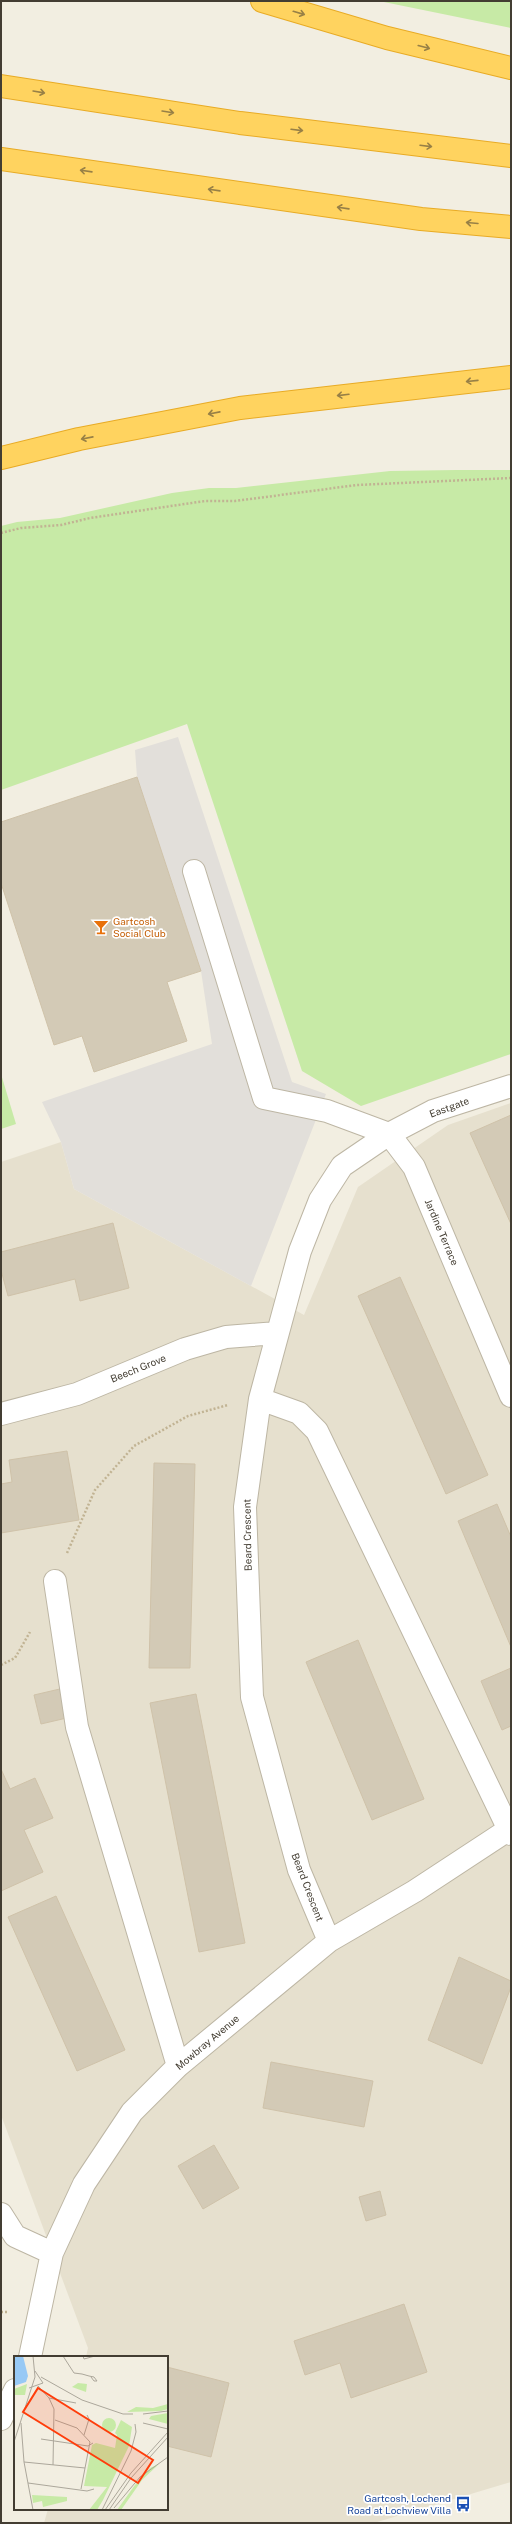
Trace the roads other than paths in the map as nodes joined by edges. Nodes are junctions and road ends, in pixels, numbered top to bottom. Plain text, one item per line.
1 (262, 1) edge
2 (511, 68) edge
3 (1, 86) edge
4 (511, 156) edge
5 (1, 159) edge
6 (511, 227) edge
7 (511, 376) edge
8 (1, 458) edge
9 (194, 871) dead end
10 (511, 1086) edge
11 (389, 1134) junction
12 (277, 1333) junction
13 (511, 1396) edge
14 (260, 1399) junction
15 (1, 1414) edge
16 (55, 1581) road end
17 (510, 1830) edge
18 (329, 1940) junction
19 (178, 2066) junction
20 (1, 2214) edge
21 (52, 2253) junction
22 (30, 2356) edge
23 (14, 2392) edge
24 (1, 2418) edge

1 -> 2 highway
3 -> 4 highway
6 -> 5 highway
7 -> 8 highway
9 - 11 street
10 - 11 street, Eastgate
11 - 12 street, Beard Crescent
11 - 13 street, Jardine Terrace
12 - 14 street, Beard Crescent
12 - 15 street, Beech Grove
14 - 17 street
14 - 18 street, Beard Crescent
16 - 19 street
17 - 18 street, Mowbray Avenue
18 - 19 street, Mowbray Avenue
19 - 21 street, Mowbray Avenue
20 - 21 street
21 - 22 street, Mowbray Avenue
23 - 24 street

